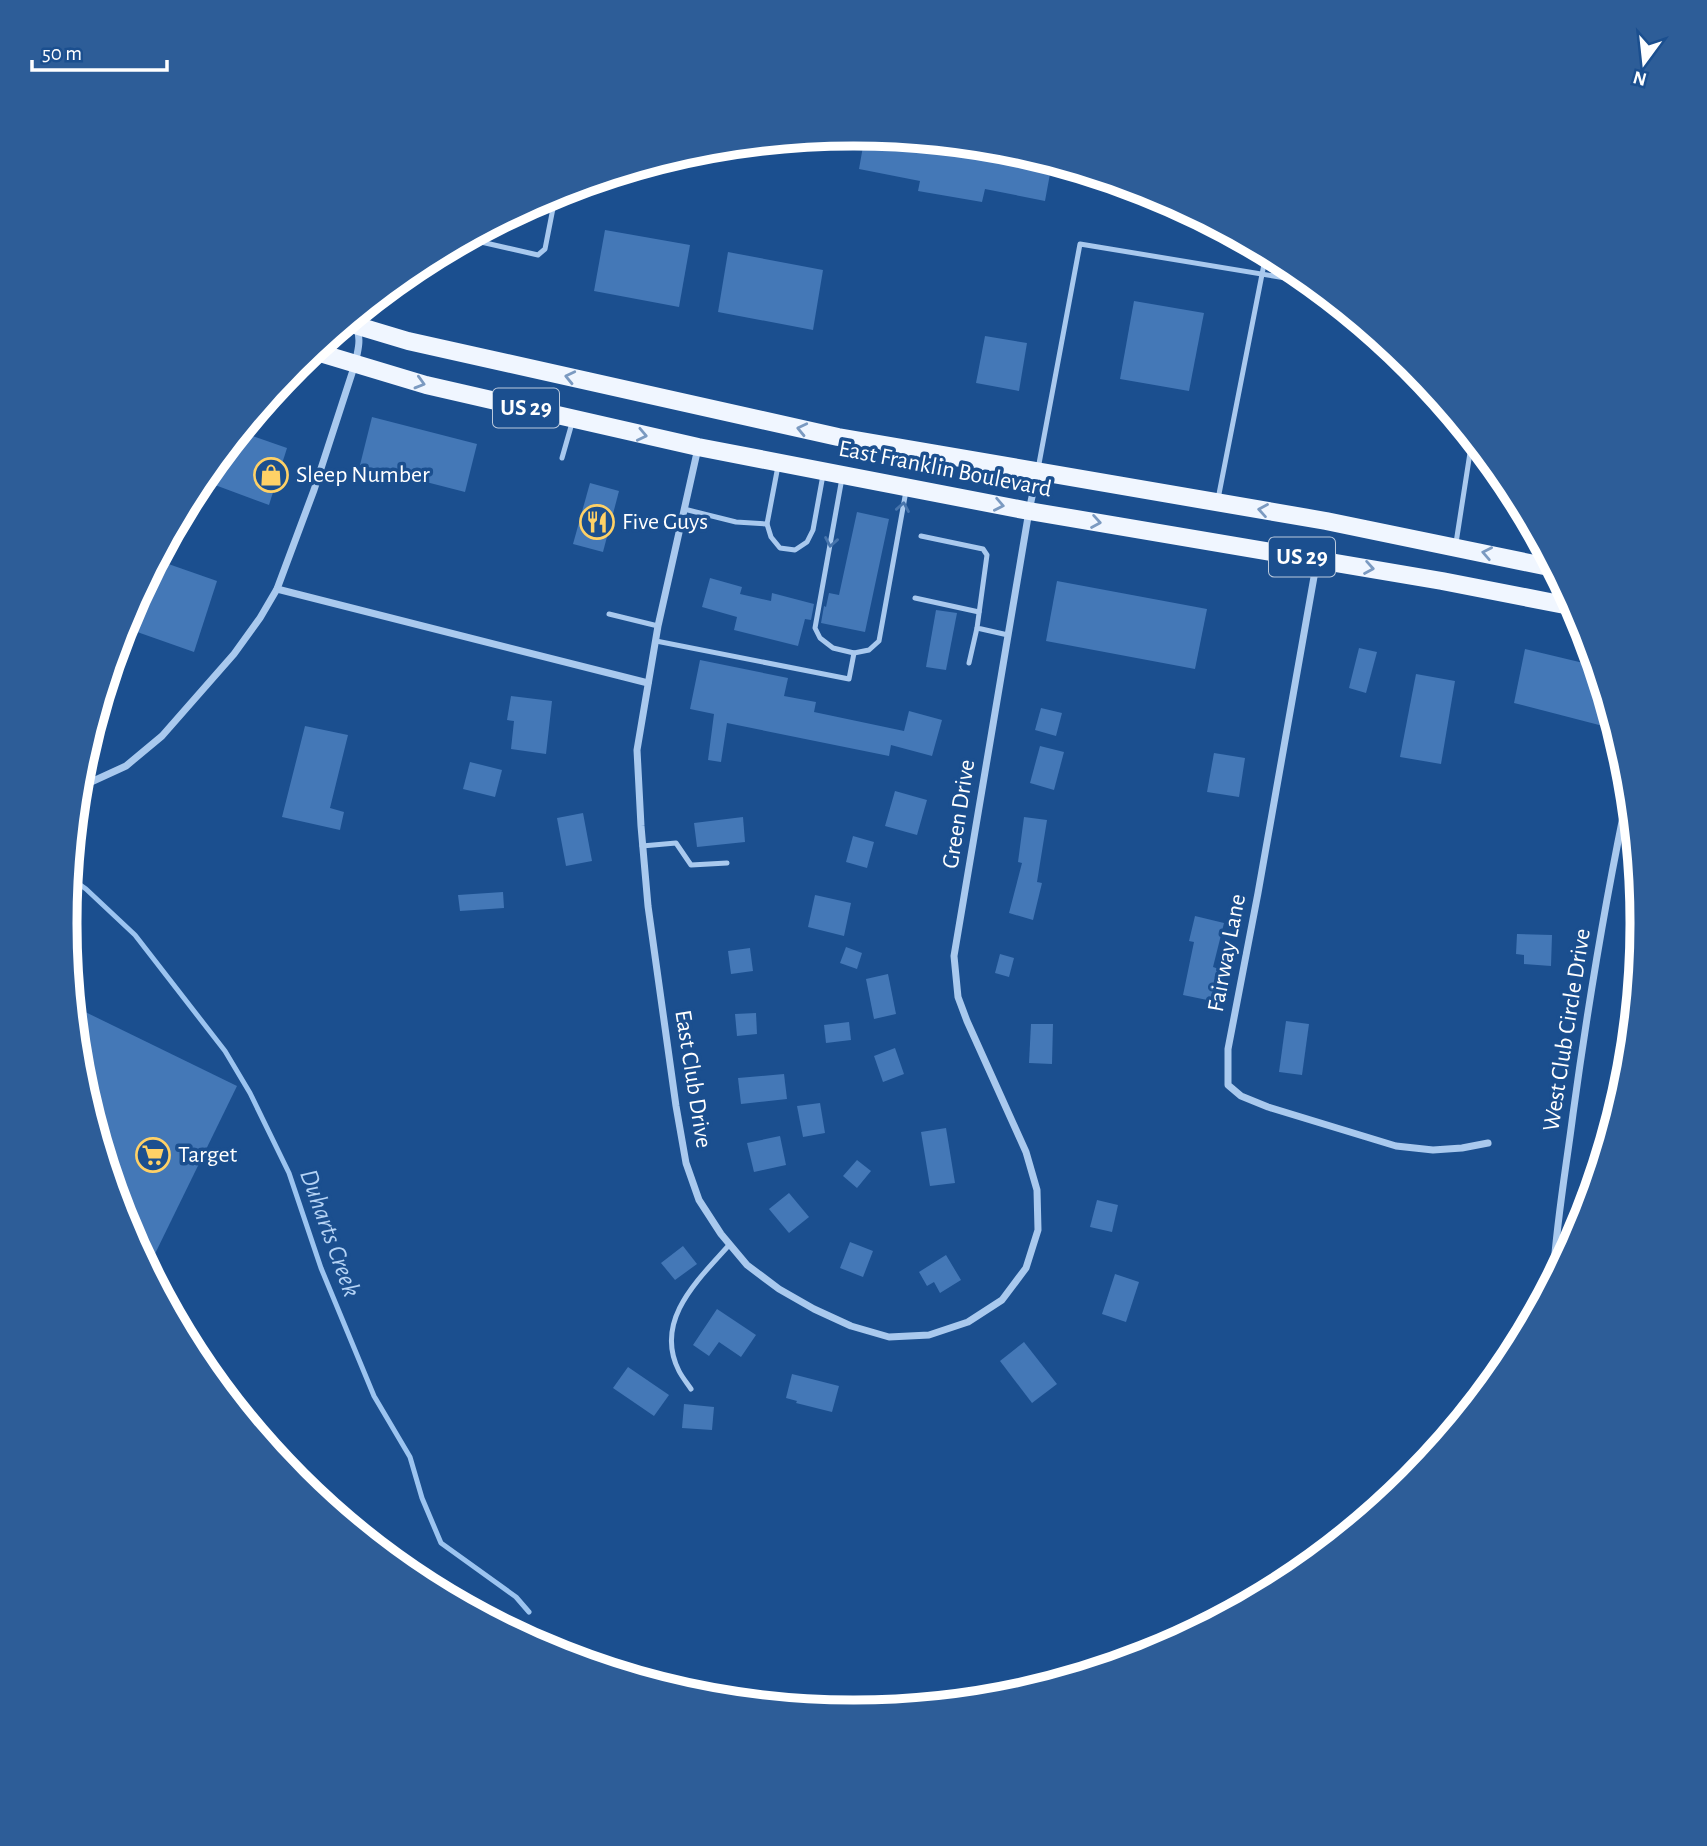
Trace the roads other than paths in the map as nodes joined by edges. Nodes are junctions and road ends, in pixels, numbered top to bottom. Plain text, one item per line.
1 (553, 207) edge
2 (482, 242) edge
3 (1264, 265) edge
4 (1263, 274) junction
5 (1286, 278) edge
6 (362, 323) edge
7 (356, 327) edge
8 (325, 355) edge
9 (355, 364) junction
10 (573, 420) junction
11 (698, 447) junction
12 (1470, 450) edge
13 (562, 458) dead end
14 (779, 463) junction
15 (824, 471) junction
16 (1038, 471) junction
17 (843, 475) junction
18 (906, 487) junction
19 (1217, 502) junction
20 (684, 509) junction
21 (1029, 511) junction
22 (767, 524) junction
23 (921, 536) dead end
24 (1455, 547) junction
25 (1318, 559) junction
26 (1542, 566) edge
27 (277, 589) junction
28 (915, 598) dead end
29 (1561, 604) edge
30 (979, 612) junction
31 (609, 614) dead end
32 (659, 626) junction
33 (976, 628) junction
34 (1008, 635) junction
35 (656, 641) junction
36 (854, 653) junction
37 (969, 663) dead end
38 (648, 683) junction
39 (90, 782) edge
40 (1623, 819) edge
41 (642, 846) junction
42 (727, 863) dead end
43 (1488, 1143) dead end
44 (1026, 1152) joint
45 (730, 1244) junction
46 (1555, 1255) edge
47 (691, 1389) dead end

1 - 2 lane
3 - 4 lane
4 - 5 lane
4 - 16 lane
4 - 19 lane
16 -> 6 main road, East Franklin Boulevard / US 29
7 - 9 street
8 - 9 main road, East Franklin Boulevard / US 29
9 -> 10 main road, East Franklin Boulevard / US 29
9 - 27 street
10 -> 11 main road, East Franklin Boulevard / US 29
10 - 13 lane
11 - 14 main road, East Franklin Boulevard / US 29
11 - 20 street, East Club Drive
12 - 24 lane
14 - 15 main road, East Franklin Boulevard / US 29
14 - 22 lane
15 - 17 main road, East Franklin Boulevard / US 29
15 - 22 lane
16 - 19 main road, East Franklin Boulevard / US 29
16 - 21 street, Green Drive
17 - 18 main road, East Franklin Boulevard / US 29
17 -> 36 lane
18 -> 21 main road, East Franklin Boulevard / US 29
36 -> 18 lane
24 -> 19 main road, East Franklin Boulevard / US 29
20 - 22 lane
20 - 32 street, East Club Drive
21 -> 25 main road, East Franklin Boulevard / US 29
21 - 34 street, Green Drive
23 - 30 lane
26 -> 24 main road, East Franklin Boulevard / US 29
25 -> 29 main road, East Franklin Boulevard / US 29
25 - 43 street, Fairway Lane
27 - 38 street
27 - 39 street
28 - 30 lane
30 - 33 lane
31 - 32 lane
32 - 35 street, East Club Drive
33 - 34 lane
33 - 37 lane
34 - 44 street, Green Drive
35 - 36 lane
35 - 38 street, East Club Drive
38 - 41 street, East Club Drive
40 - 46 street, West Club Circle Drive
41 - 42 lane
41 - 45 street, East Club Drive
44 - 45 street, East Club Drive
45 - 47 lane

